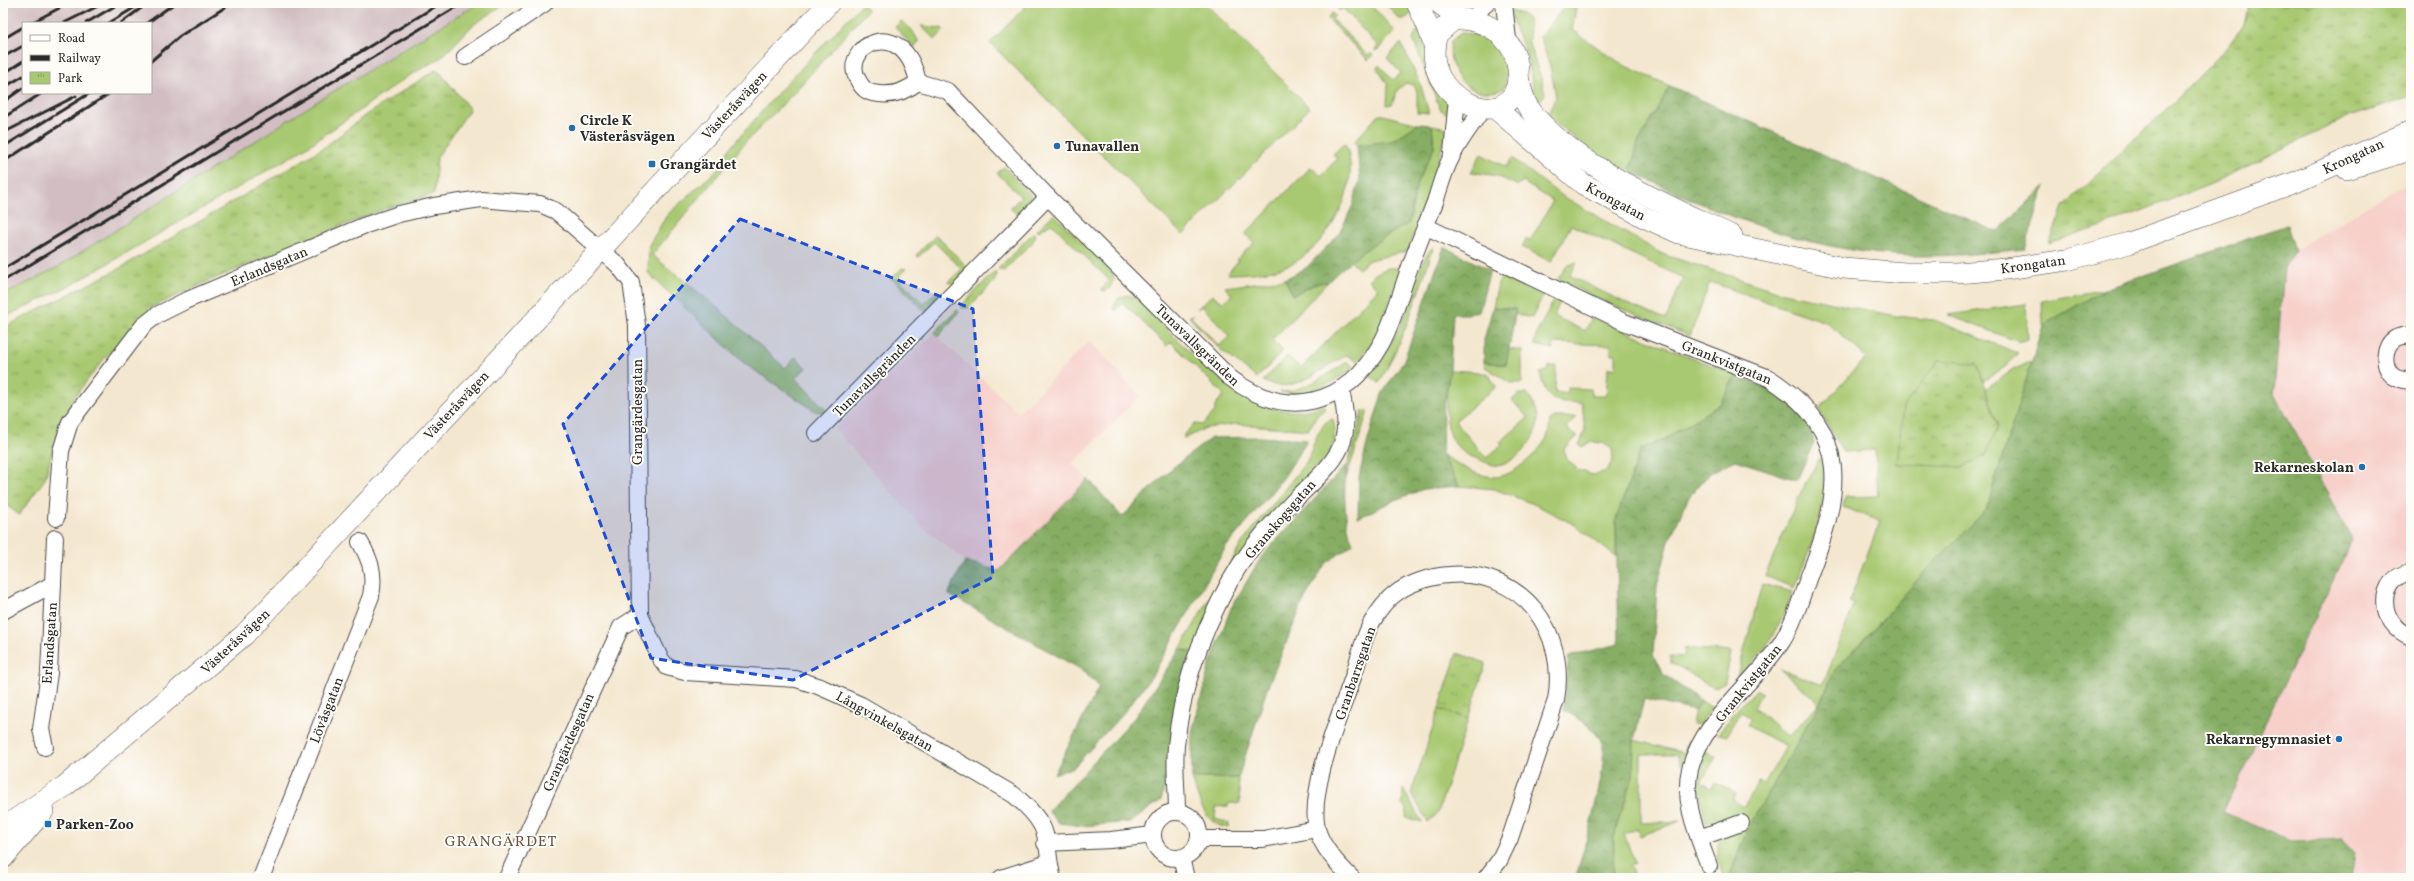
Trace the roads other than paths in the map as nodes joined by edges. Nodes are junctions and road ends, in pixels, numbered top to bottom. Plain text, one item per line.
1 (545, 3) edge
2 (829, 3) edge
3 (1416, 3) edge
4 (1439, 3) edge
5 (1486, 3) edge
6 (1504, 3) edge
7 (1467, 19) junction
8 (1508, 40) junction
9 (1434, 46) junction
10 (465, 57) dead end
11 (1518, 78) junction
12 (918, 82) dead end
13 (1457, 97) junction
14 (1489, 108) junction
15 (2411, 131) edge
16 (2411, 150) edge
17 (1452, 156) junction
18 (2296, 182) junction
19 (1048, 197) junction
20 (1425, 226) junction
21 (600, 249) junction
22 (1760, 249) junction
23 (2411, 335) edge
24 (2411, 382) edge
25 (1341, 389) junction
26 (816, 433) dead end
27 (56, 518) dead end
28 (55, 538) dead end
29 (360, 542) dead end
30 (2411, 572) edge
31 (53, 584) junction
32 (638, 587) joint
33 (3, 611) edge
34 (640, 615) junction
35 (2411, 637) edge
36 (45, 747) dead end
37 (65, 786) junction
38 (1178, 812) junction
39 (1741, 823) dead end
40 (3, 828) edge
41 (1317, 829) junction
42 (1153, 834) junction
43 (1699, 838) junction
44 (1199, 839) junction
45 (1045, 843) junction
46 (3, 858) edge
47 (1181, 858) junction
48 (1709, 866) dead end
49 (1050, 870) edge
50 (261, 878) edge
51 (507, 878) edge
52 (1001, 878) edge
53 (1186, 878) edge
54 (1352, 878) edge
55 (1486, 878) edge

1 - 10 street
2 - 21 street, Västeråsvägen
3 - 9 street
4 - 7 street
5 - 7 street
6 - 8 street
7 - 8 street
7 - 9 street
8 - 11 street
9 - 13 street
11 - 14 street
11 - 22 street, Krongatan
12 - 19 street, Tunavallsgränden
13 - 14 street
13 - 17 street, Tunavallsgränden
14 - 17 street, Tunavallsgränden
14 - 22 street, Krongatan
15 - 18 street, Krongatan
16 - 18 street, Krongatan
17 - 20 street, Tunavallsgränden
18 - 22 street, Krongatan
19 - 25 street, Tunavallsgränden
19 - 26 street, Tunavallsgränden
20 - 25 street, Tunavallsgränden
20 - 43 street, Grankvistgatan
21 - 27 street, Erlandsgatan
21 - 32 street, Grangärdesgatan
21 - 37 street, Västeråsvägen
23 - 24 street
25 - 38 street, Granskogsgatan
28 - 31 street, Erlandsgatan
29 - 50 street, Lövåsgatan
30 - 35 street
31 - 33 street
31 - 36 street, Erlandsgatan
32 - 34 street, Långvinkelsgatan
34 - 45 street, Långvinkelsgatan
34 - 51 street, Grangärdesgatan
37 - 40 street, Västeråsvägen
37 - 46 street, Västeråsvägen
38 - 42 street
38 - 44 street
39 - 43 street
41 - 44 street
41 - 54 street, Granbarrsgatan
41 - 55 street, Granbarrsgatan
42 - 45 street
42 - 47 street
43 - 48 street, Grankvistgatan
44 - 47 street
45 - 49 street, Långvinkelsgatan
47 - 53 street
49 - 52 street

